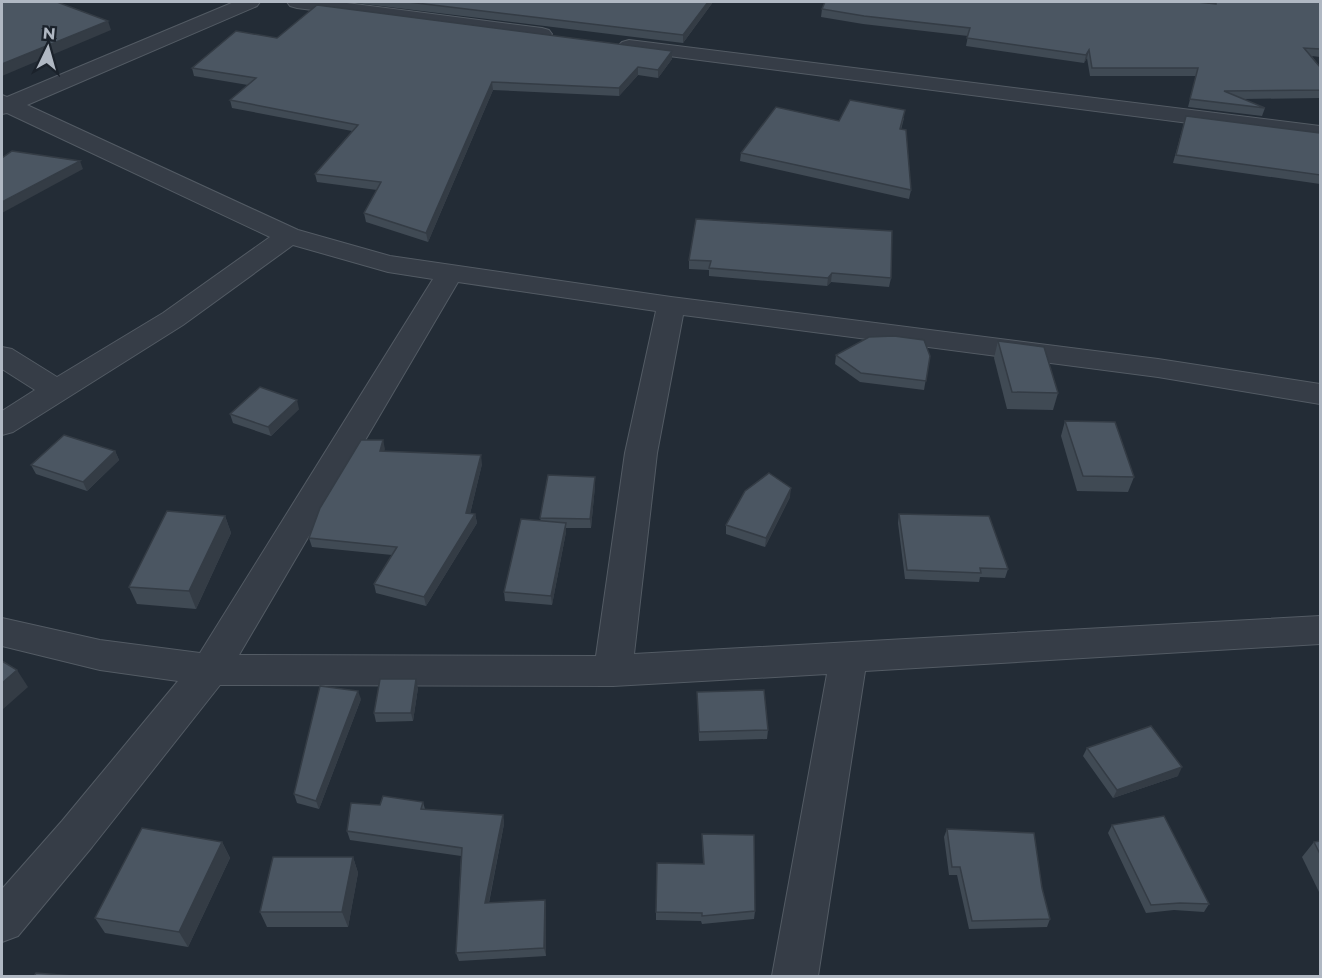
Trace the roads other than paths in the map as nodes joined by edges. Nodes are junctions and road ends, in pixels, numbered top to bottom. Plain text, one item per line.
1 (250, 2) edge
2 (297, 2) edge
3 (566, 38) edge
4 (613, 44) edge
5 (3, 104) edge
6 (1320, 133) edge
7 (289, 236) junction
8 (449, 274) junction
9 (671, 304) junction
10 (2, 356) edge
11 (58, 390) junction
12 (1320, 394) edge
13 (2, 425) edge
14 (1320, 630) edge
15 (2, 632) edge
16 (849, 656) junction
17 (210, 670) junction
18 (614, 671) junction
19 (2, 921) edge
20 (795, 976) edge

1 - 5 street
2 - 3 street
4 - 6 street
5 - 7 street
7 - 8 street
7 - 11 street
8 - 9 street
8 - 17 street
9 - 12 street
9 - 18 street
10 - 11 street
11 - 13 street
14 - 16 street
15 - 17 street
16 - 18 street
16 - 20 street
17 - 18 street
17 - 19 street

